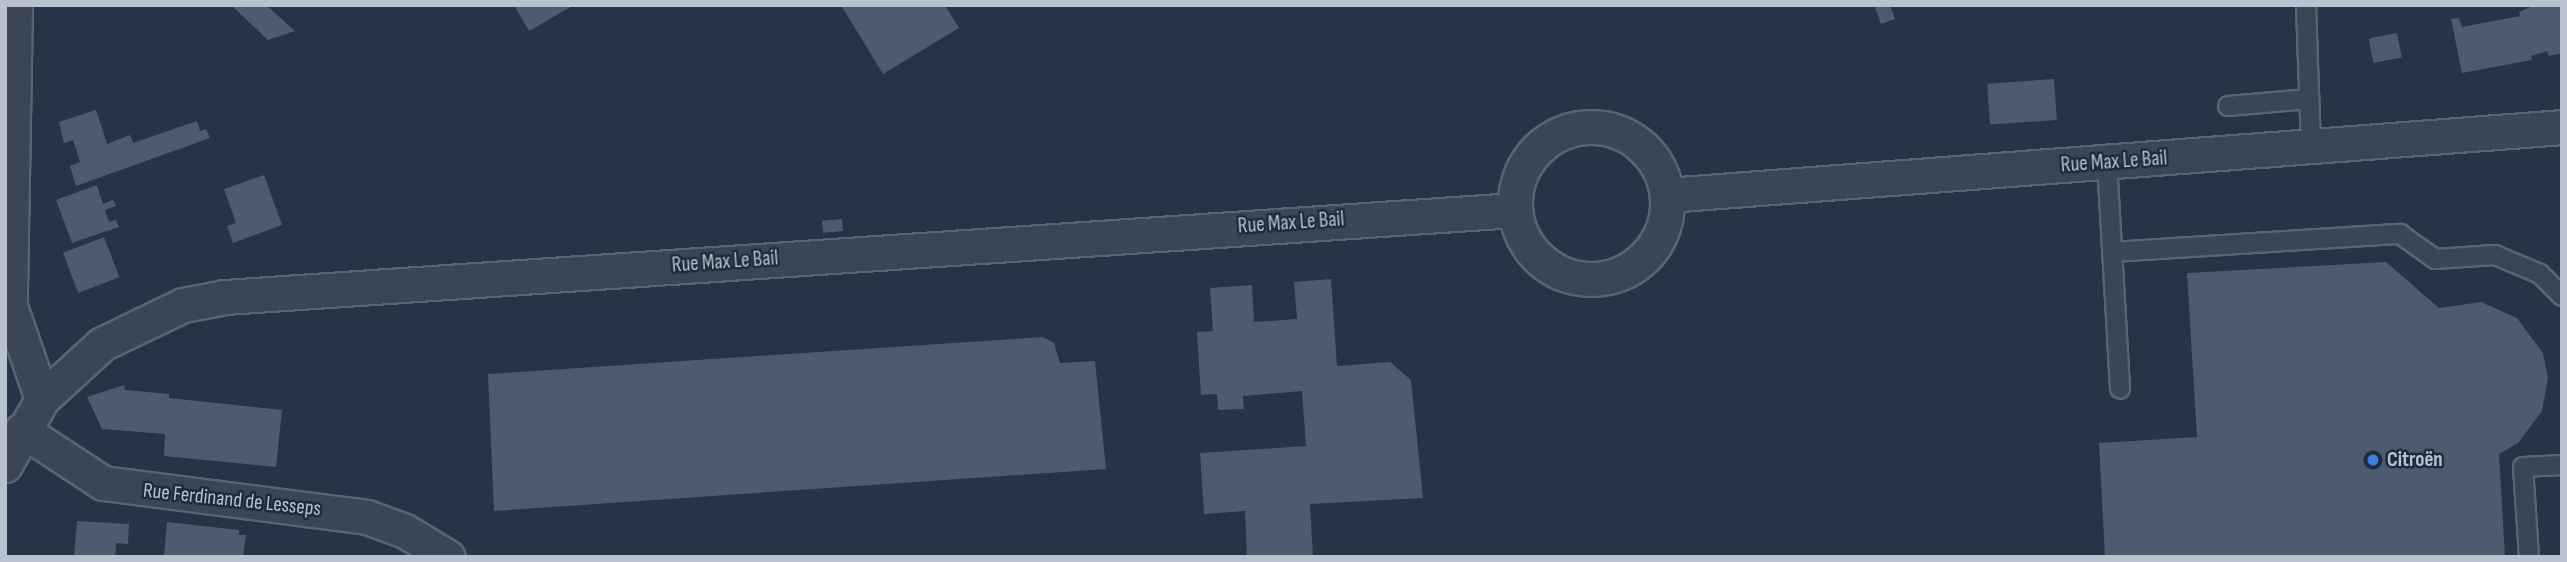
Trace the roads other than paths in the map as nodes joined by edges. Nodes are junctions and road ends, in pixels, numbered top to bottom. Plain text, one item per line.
1 (15, 5) edge
2 (2306, 5) edge
3 (2309, 99) junction
4 (2228, 106) dead end
5 (2562, 127) edge
6 (2311, 147) junction
7 (2107, 162) junction
8 (1667, 195) junction
9 (1514, 210) junction
10 (2112, 252) junction
11 (2562, 296) edge
12 (2120, 389) dead end
13 (42, 399) junction
14 (22, 430) junction
15 (5, 465) edge
16 (2562, 465) edge
17 (447, 557) edge
18 (2529, 557) edge

1 - 13 street
2 - 3 lane
3 - 4 lane
3 - 6 lane
5 - 6 street, Rue Max Le Bail
6 - 7 street, Rue Max Le Bail
7 - 8 street, Rue Max Le Bail
7 - 10 lane
8 - 9 street
8 - 9 street
9 - 13 street, Rue Max Le Bail
10 - 11 lane
10 - 12 lane
13 - 14 street, Rue Max Le Bail
14 - 15 street, Rue Max Le Bail
14 - 17 street, Rue Ferdinand de Lesseps
16 - 18 lane

